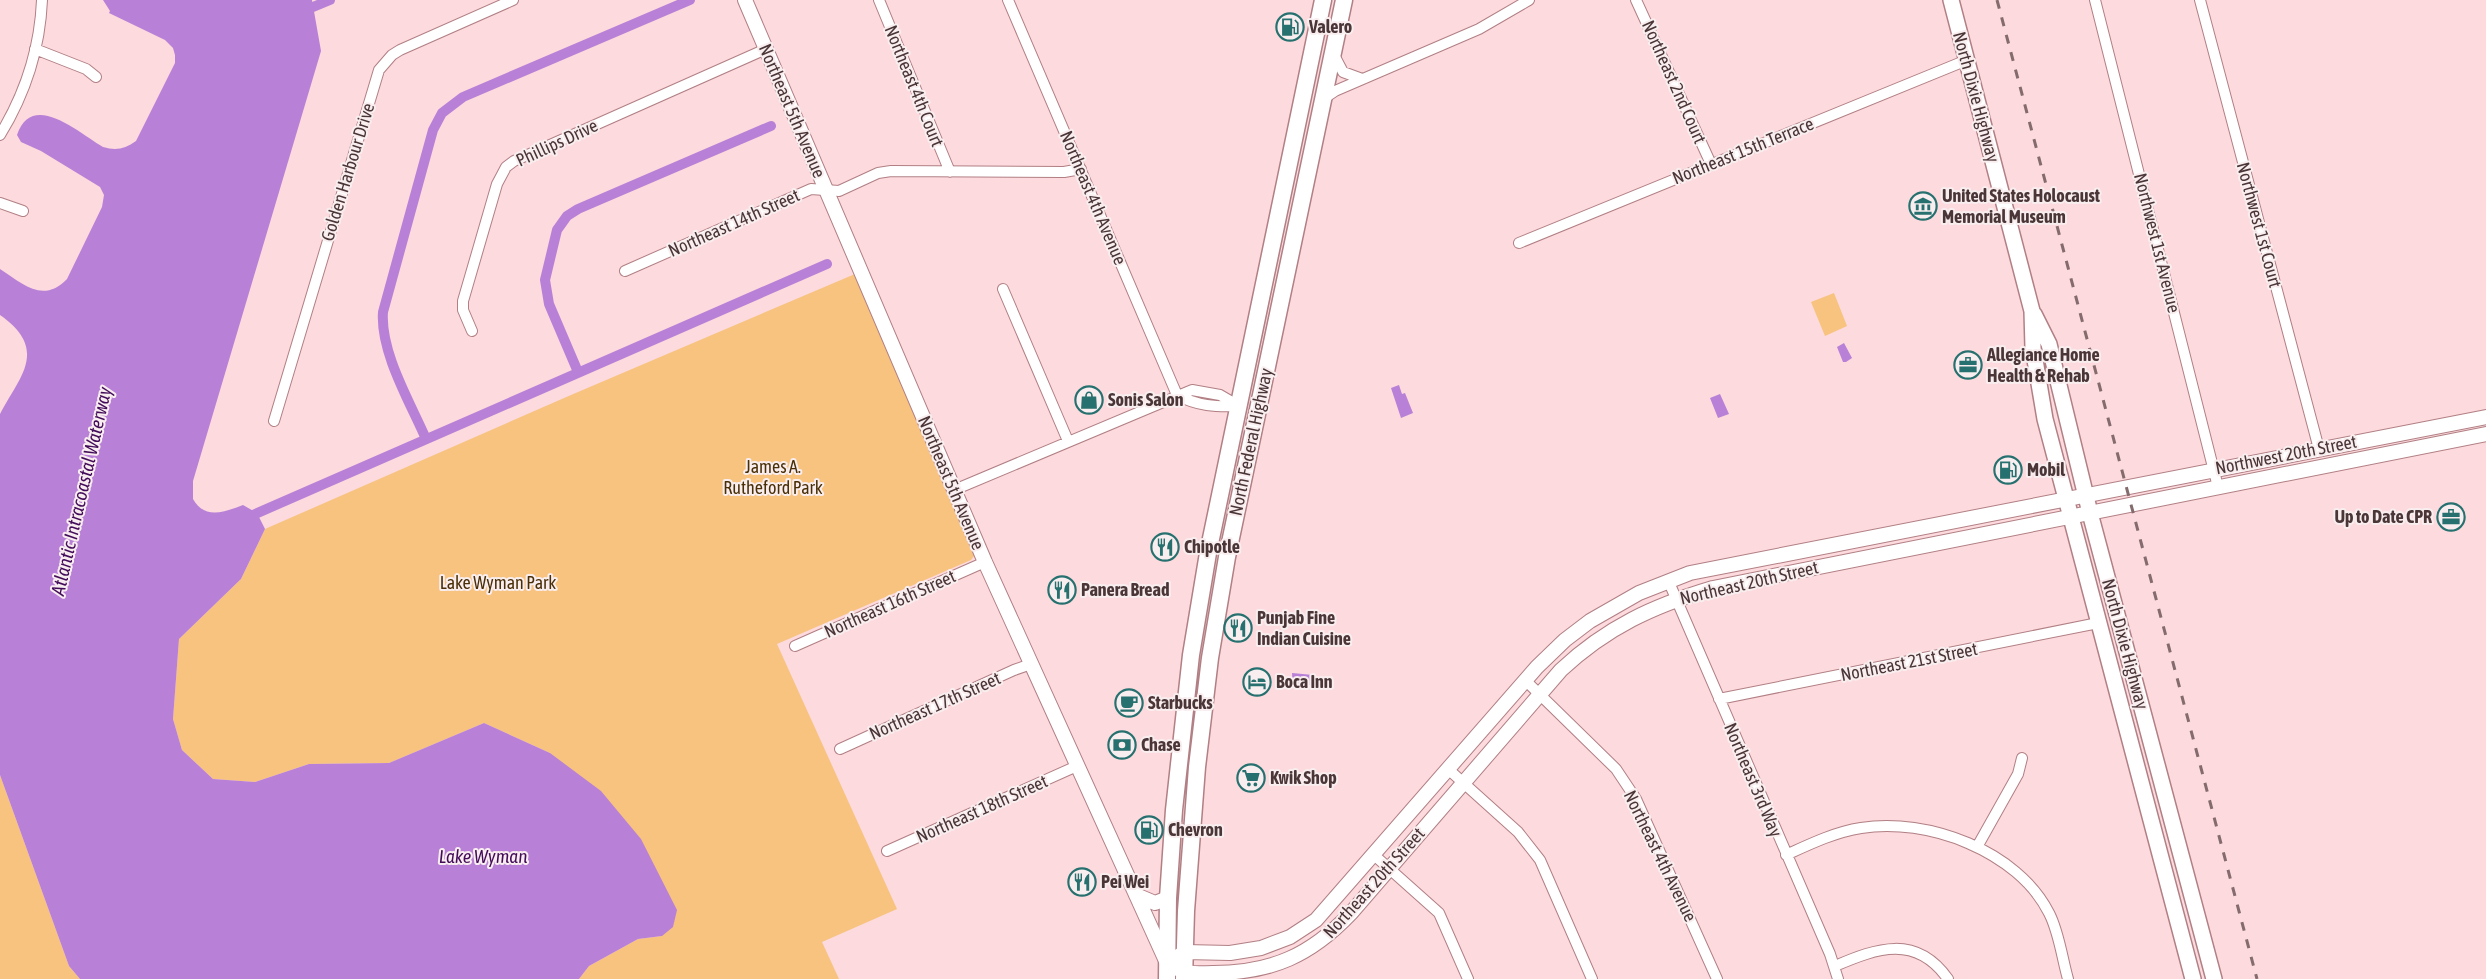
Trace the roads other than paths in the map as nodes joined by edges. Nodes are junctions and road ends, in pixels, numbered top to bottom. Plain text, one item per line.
1 (42, 0) edge
2 (513, 0) edge
3 (745, 0) edge
4 (879, 0) edge
5 (1008, 0) edge
6 (1323, 0) edge
7 (1344, 0) edge
8 (1529, 0) edge
9 (1636, 0) edge
10 (1951, 0) edge
11 (2095, 0) edge
12 (2200, 0) edge
13 (35, 49) junction
14 (766, 49) junction
15 (1314, 50) junction
16 (1333, 53) junction
17 (1967, 60) junction
18 (1329, 72) junction
19 (96, 76) dead end
20 (1362, 79) junction
21 (1322, 99) junction
22 (0, 134) edge
23 (1711, 164) junction
24 (1081, 169) junction
25 (950, 172) junction
26 (826, 190) junction
27 (0, 204) edge
28 (23, 211) dead end
29 (1520, 243) dead end
30 (625, 271) dead end
31 (1004, 289) dead end
32 (2032, 311) junction
33 (472, 331) dead end
34 (1246, 373) junction
35 (1177, 395) junction
36 (1238, 406) junction
37 (1258, 407) junction
38 (2486, 417) edge
39 (274, 420) dead end
40 (2486, 434) edge
41 (1251, 440) junction
42 (1068, 441) junction
43 (2319, 449) junction
44 (2300, 453) junction
45 (2213, 469) junction
46 (2278, 475) junction
47 (2218, 487) junction
48 (954, 490) junction
49 (2086, 495) junction
50 (2066, 499) junction
51 (2090, 513) junction
52 (2070, 517) junction
53 (1912, 528) junction
54 (1918, 548) junction
55 (1208, 553) junction
56 (1227, 557) junction
57 (985, 562) junction
58 (1668, 580) junction
59 (1675, 599) junction
60 (2098, 623) junction
61 (795, 646) dead end
62 (1191, 655) junction
63 (1031, 664) junction
64 (1525, 680) junction
65 (1206, 686) junction
66 (1539, 695) junction
67 (1719, 699) junction
68 (840, 749) dead end
69 (2022, 758) dead end
70 (1178, 764) junction
71 (1077, 766) junction
72 (1197, 767) junction
73 (1448, 769) junction
74 (1464, 782) junction
75 (2164, 790) junction
76 (2144, 794) junction
77 (1978, 847) junction
78 (887, 851) dead end
79 (1374, 855) junction
80 (1786, 855) junction
81 (1389, 868) junction
82 (1136, 895) junction
83 (1168, 898) junction
84 (1281, 940) junction
85 (1185, 952) junction
86 (1290, 960) junction
87 (1835, 966) junction
88 (1167, 971) edge
89 (1184, 976) edge
90 (1468, 979) edge
91 (1592, 979) edge
92 (1717, 979) edge
93 (1838, 979) edge
94 (1948, 979) edge
95 (2068, 979) edge
96 (2193, 979) edge
97 (2214, 979) edge

1 - 13 street
2 - 39 street, Golden Harbour Drive
3 - 14 street, Northeast 5th Avenue
4 - 25 street, Northeast 4th Court
5 - 24 street, Northeast 4th Avenue
6 - 15 main road, North Federal Highway
7 - 16 main road, North Federal Highway
8 - 20 street
9 - 23 street, Northeast 2nd Court
10 - 17 main road, North Dixie Highway
11 - 45 street, Northwest 1st Avenue
12 - 43 street, Northwest 1st Court
13 - 19 street
13 - 22 street
14 - 26 street, Northeast 5th Avenue
14 - 33 street, Phillips Drive
15 - 18 main road
15 - 34 main road, North Federal Highway
16 - 18 main road, North Federal Highway
16 - 20 street
17 - 23 street, Northeast 15th Terrace
17 - 32 main road, North Dixie Highway
18 - 21 main road, North Federal Highway
20 - 21 street
21 - 37 main road, North Federal Highway
23 - 29 street, Northeast 15th Terrace
24 - 25 street, Northeast 14th Street
24 - 35 street, Northeast 4th Avenue
25 - 26 street, Northeast 14th Street
26 - 30 street, Northeast 14th Street
26 - 48 street, Northeast 5th Avenue
27 - 28 street
31 - 42 street
32 - 49 main road, North Dixie Highway
32 - 50 main road, North Dixie Highway
34 - 36 main road, North Federal Highway
34 - 37 main road
35 - 36 street
35 - 42 street
36 - 41 main road
36 - 55 main road, North Federal Highway
37 - 41 main road, North Federal Highway
38 - 43 street, Northwest 20th Street
40 - 46 street, Northwest 20th Street
41 - 56 main road, North Federal Highway
42 - 48 street
43 - 44 street, Northwest 20th Street
44 - 45 street, Northwest 20th Street
44 - 46 street
45 - 47 street, Northwest 1st Avenue
45 - 49 street, Northwest 20th Street
46 - 47 street, Northwest 20th Street
47 - 51 street, Northwest 20th Street
48 - 57 street, Northeast 5th Avenue
49 - 50 street, Northeast 20th Street
49 - 51 main road, North Dixie Highway
50 - 52 main road, North Dixie Highway
50 - 53 street, Northeast 20th Street
51 - 52 street, Northeast 20th Street
51 - 75 main road, North Dixie Highway
52 - 54 street, Northeast 20th Street
52 - 60 main road, North Dixie Highway
53 - 54 street
53 - 58 street, Northeast 20th Street
54 - 59 street, Northeast 20th Street
55 - 56 street
55 - 62 main road, North Federal Highway
56 - 65 main road, North Federal Highway
57 - 61 street, Northeast 16th Street
57 - 63 street, Northeast 5th Avenue
58 - 59 street, Northeast 3rd Way
58 - 64 street, Northeast 20th Street
59 - 66 street, Northeast 20th Street
59 - 67 street, Northeast 3rd Way
60 - 67 street, Northeast 21st Street
60 - 76 main road, North Dixie Highway
62 - 65 main road
62 - 70 main road, North Federal Highway
63 - 68 street, Northeast 17th Street
63 - 71 street, Northeast 5th Avenue
64 - 66 street, Northeast 4th Avenue
64 - 73 street, Northeast 20th Street
65 - 72 main road, North Federal Highway
66 - 74 street, Northeast 20th Street
66 - 92 street, Northeast 4th Avenue
67 - 80 street, Northeast 3rd Way
69 - 77 street
70 - 72 main road
70 - 83 main road, North Federal Highway
71 - 78 street, Northeast 18th Street
71 - 82 street, Northeast 5th Avenue
72 - 85 main road, North Federal Highway
73 - 74 street
73 - 79 street, Northeast 20th Street
74 - 81 street, Northeast 20th Street
74 - 91 street
75 - 76 main road
75 - 97 main road, North Dixie Highway
76 - 96 main road, North Dixie Highway
77 - 80 street
77 - 95 street
79 - 81 street
79 - 84 street, Northeast 20th Street
80 - 87 street, Northeast 3rd Way
81 - 86 street, Northeast 20th Street
81 - 90 street
82 - 83 street
82 - 88 street, Northeast 5th Avenue
83 - 88 main road, North Federal Highway
84 - 85 street, Northeast 20th Street
84 - 86 street
85 - 88 street
85 - 89 main road, North Federal Highway
86 - 89 street, Northeast 20th Street
87 - 93 street, Northeast 3rd Way
87 - 94 street
88 - 89 street

